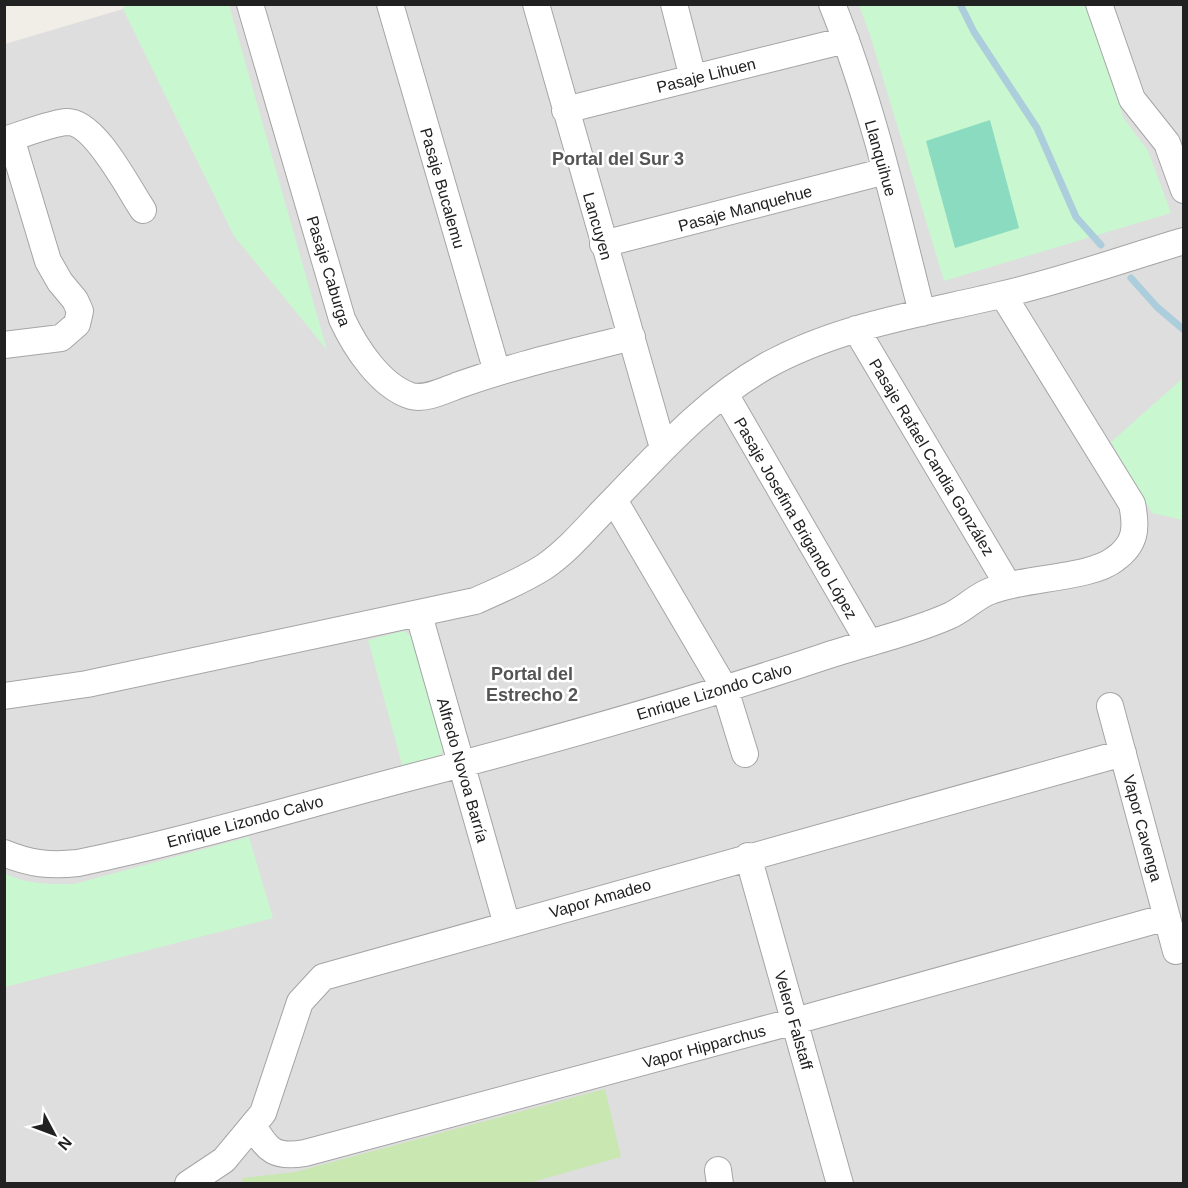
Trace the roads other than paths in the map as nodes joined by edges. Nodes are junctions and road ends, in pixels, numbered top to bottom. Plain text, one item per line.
1 (250, 4) edge
2 (390, 4) edge
3 (536, 4) edge
4 (674, 4) edge
5 (832, 4) edge
6 (1099, 4) edge
7 (846, 40) junction
8 (693, 78) junction
9 (565, 110) junction
10 (8, 139) edge
11 (886, 171) junction
12 (1184, 190) edge
13 (143, 210) dead end
14 (1184, 241) edge
15 (603, 244) junction
16 (1004, 295) junction
17 (922, 313) junction
18 (856, 329) junction
19 (632, 337) junction
20 (4, 345) edge
21 (497, 372) junction
22 (724, 394) junction
23 (663, 448) junction
24 (614, 500) junction
25 (1008, 585) junction
26 (419, 615) junction
27 (868, 641) junction
28 (725, 689) junction
29 (4, 696) edge
30 (1110, 706) dead end
31 (1123, 753) junction
32 (745, 754) dead end
33 (461, 765) junction
34 (4, 853) edge
35 (748, 856) junction
36 (1167, 917) junction
37 (507, 925) junction
38 (1176, 951) dead end
39 (795, 1022) junction
40 (253, 1125) junction
41 (188, 1184) edge
42 (840, 1184) edge

1 - 21 street, Pasaje Caburga
2 - 21 street, Pasaje Bucalemu
3 - 9 street, Lancuyen
4 - 8 street
5 - 7 street, Llanquihue
6 - 12 street
7 - 8 street, Pasaje Lihuen
7 - 11 street, Llanquihue
8 - 9 street, Pasaje Lihuen
9 - 15 street, Lancuyen
10 - 13 street
10 - 20 street
11 - 15 street, Pasaje Manquehue
11 - 17 street, Llanquihue
14 - 16 street
15 - 19 street, Lancuyen
16 - 17 street
16 - 25 street, Enrique Lizondo Calvo
17 - 18 street
18 - 22 street
18 - 25 street, Pasaje Rafael Candia González
19 - 21 street, Pasaje Caburga
19 - 23 street, Lancuyen
22 - 23 street
22 - 27 street, Pasaje Josefina Brigando López
23 - 24 street
24 - 26 street
24 - 28 street
25 - 27 street, Enrique Lizondo Calvo
26 - 29 street
26 - 33 street, Alfredo Novoa Barría
27 - 28 street, Enrique Lizondo Calvo
28 - 32 street
28 - 33 street, Enrique Lizondo Calvo
30 - 31 street, Vapor Cavenga
31 - 35 street, Vapor Amadeo
31 - 36 street, Vapor Cavenga
33 - 34 street, Enrique Lizondo Calvo
33 - 37 street, Alfredo Novoa Barría
35 - 37 street, Vapor Amadeo
35 - 39 street, Velero Falstaff
36 - 38 street, Vapor Cavenga
36 - 39 street, Vapor Hipparchus
37 - 40 street, Vapor Amadeo
39 - 40 street, Vapor Hipparchus
39 - 42 street, Velero Falstaff
40 - 41 street, Vapor Amadeo

